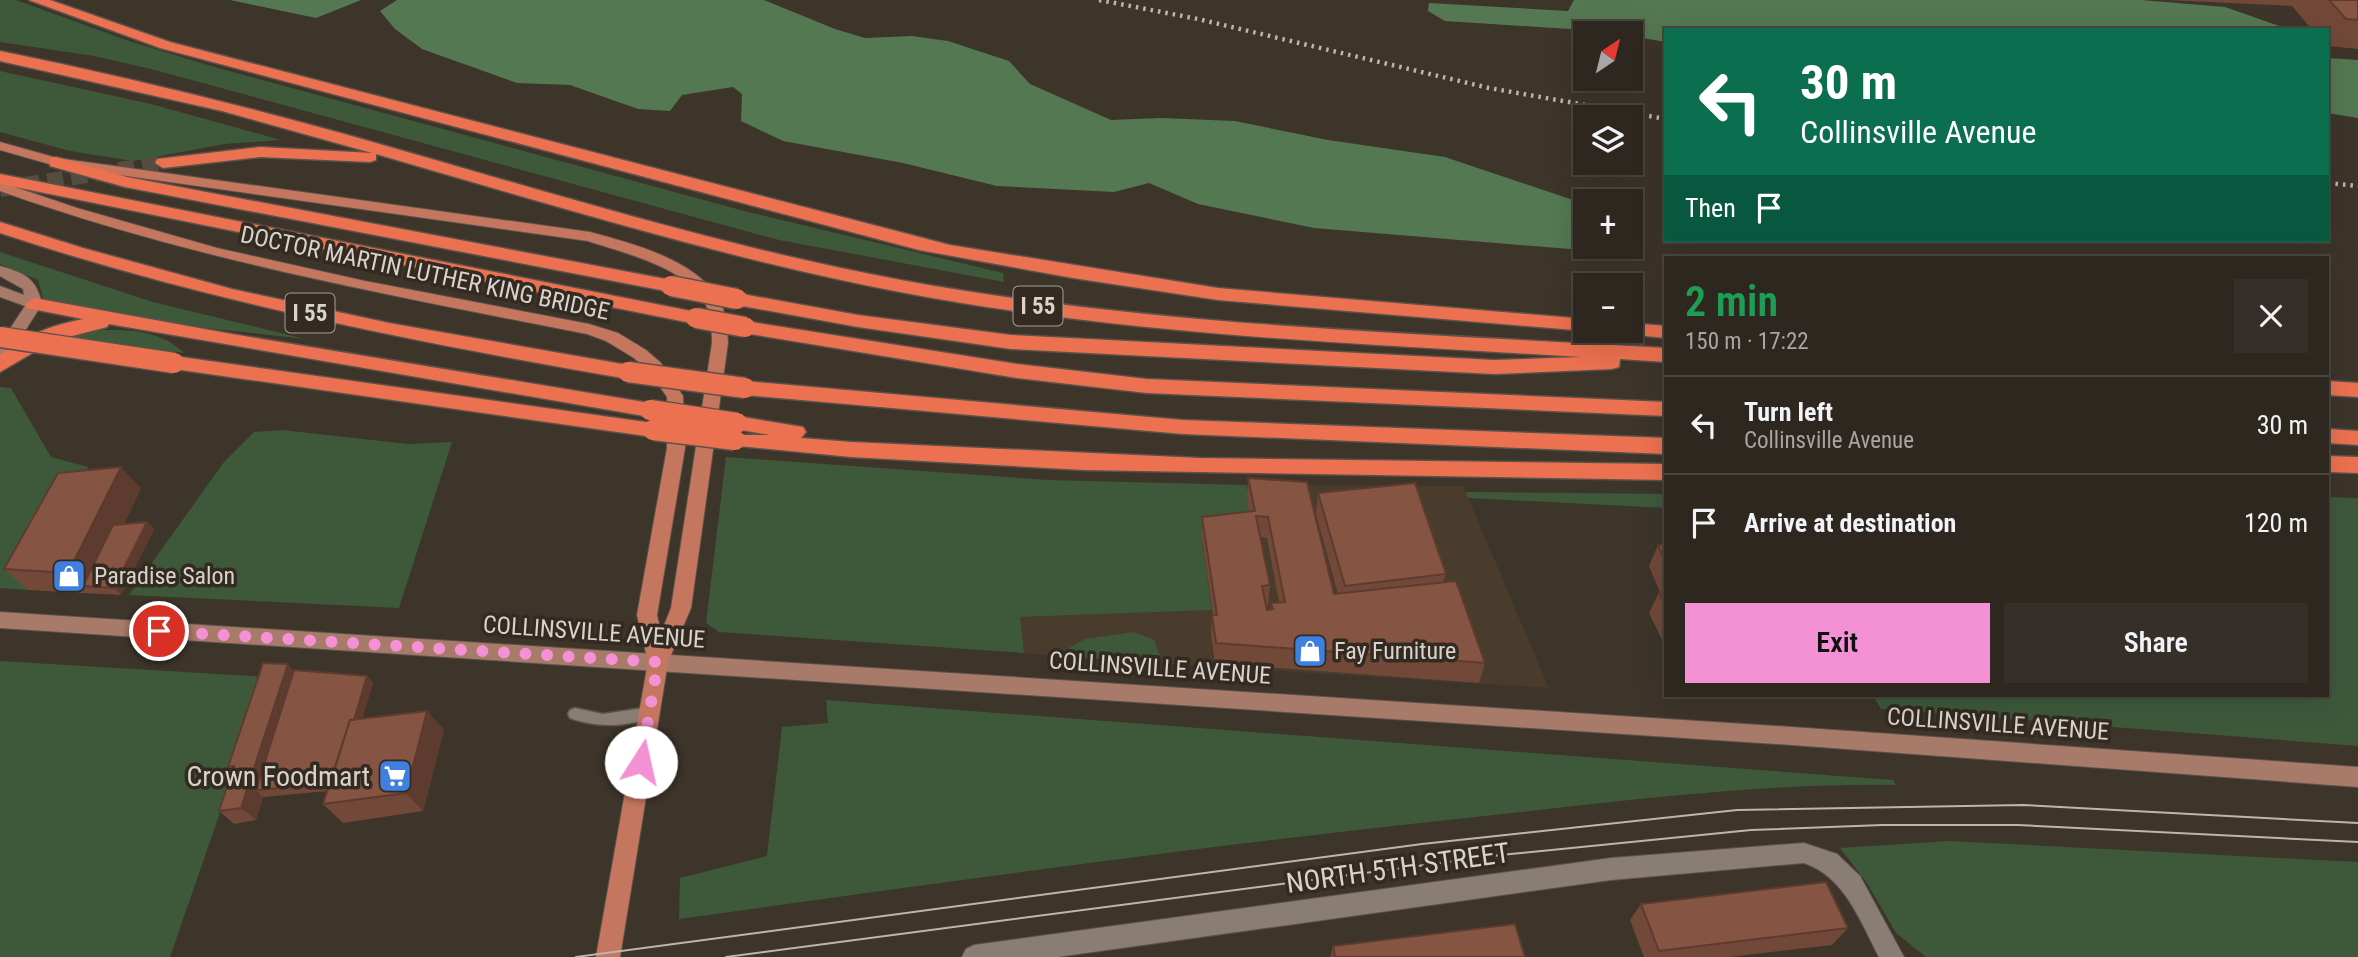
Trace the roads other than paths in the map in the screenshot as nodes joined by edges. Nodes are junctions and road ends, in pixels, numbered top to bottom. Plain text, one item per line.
1 (36, 0) edge
2 (0, 56) edge
3 (0, 146) edge
4 (56, 162) junction
5 (163, 163) tunnel mouth
6 (425, 163) junction
7 (0, 179) edge
8 (0, 186) edge
9 (0, 227) edge
10 (0, 271) edge
11 (0, 291) edge
12 (34, 304) junction
13 (119, 321) junction
14 (1573, 324) edge
15 (1643, 330) edge
16 (1664, 332) edge
17 (0, 337) edge
18 (1664, 355) edge
19 (1664, 355) edge
20 (0, 357) edge
21 (0, 365) edge
22 (2329, 388) edge
23 (2358, 390) edge
24 (1664, 409) edge
25 (652, 420) junction
26 (2329, 436) edge
27 (2358, 438) edge
28 (1664, 446) edge
29 (2329, 464) edge
30 (2358, 465) edge
31 (1664, 472) edge
32 (0, 620) edge
33 (658, 662) junction
34 (650, 713) junction
35 (575, 715) dead end
36 (2358, 777) edge
37 (608, 957) edge
38 (974, 957) edge
39 (1892, 957) edge

1 - 14 highway
2 - 6 highway, I 55
3 - 4 main road, DOCTOR MARTIN LUTHER KING BRIDGE
4 - 19 highway, bridge
4 - 33 main road, DOCTOR MARTIN LUTHER KING BRIDGE
5 - 6 highway
6 - 18 highway, I 55
7 - 24 highway, bridge
8 - 33 main road, DOCTOR MARTIN LUTHER KING BRIDGE
9 - 28 highway, I 55, bridge
10 - 12 main road
11 - 12 main road
12 - 13 highway
12 - 20 main road
13 - 21 highway
13 - 25 highway
15 - 16 highway
17 - 25 highway, bridge
22 - 23 highway
25 - 31 highway, bridge
26 - 27 highway
29 - 30 highway
32 - 33 main road, COLLINSVILLE AVENUE
33 - 34 main road
33 - 36 main road, COLLINSVILLE AVENUE
34 - 35 lane
34 - 37 main road
38 - 39 street, NORTH 5TH STREET

